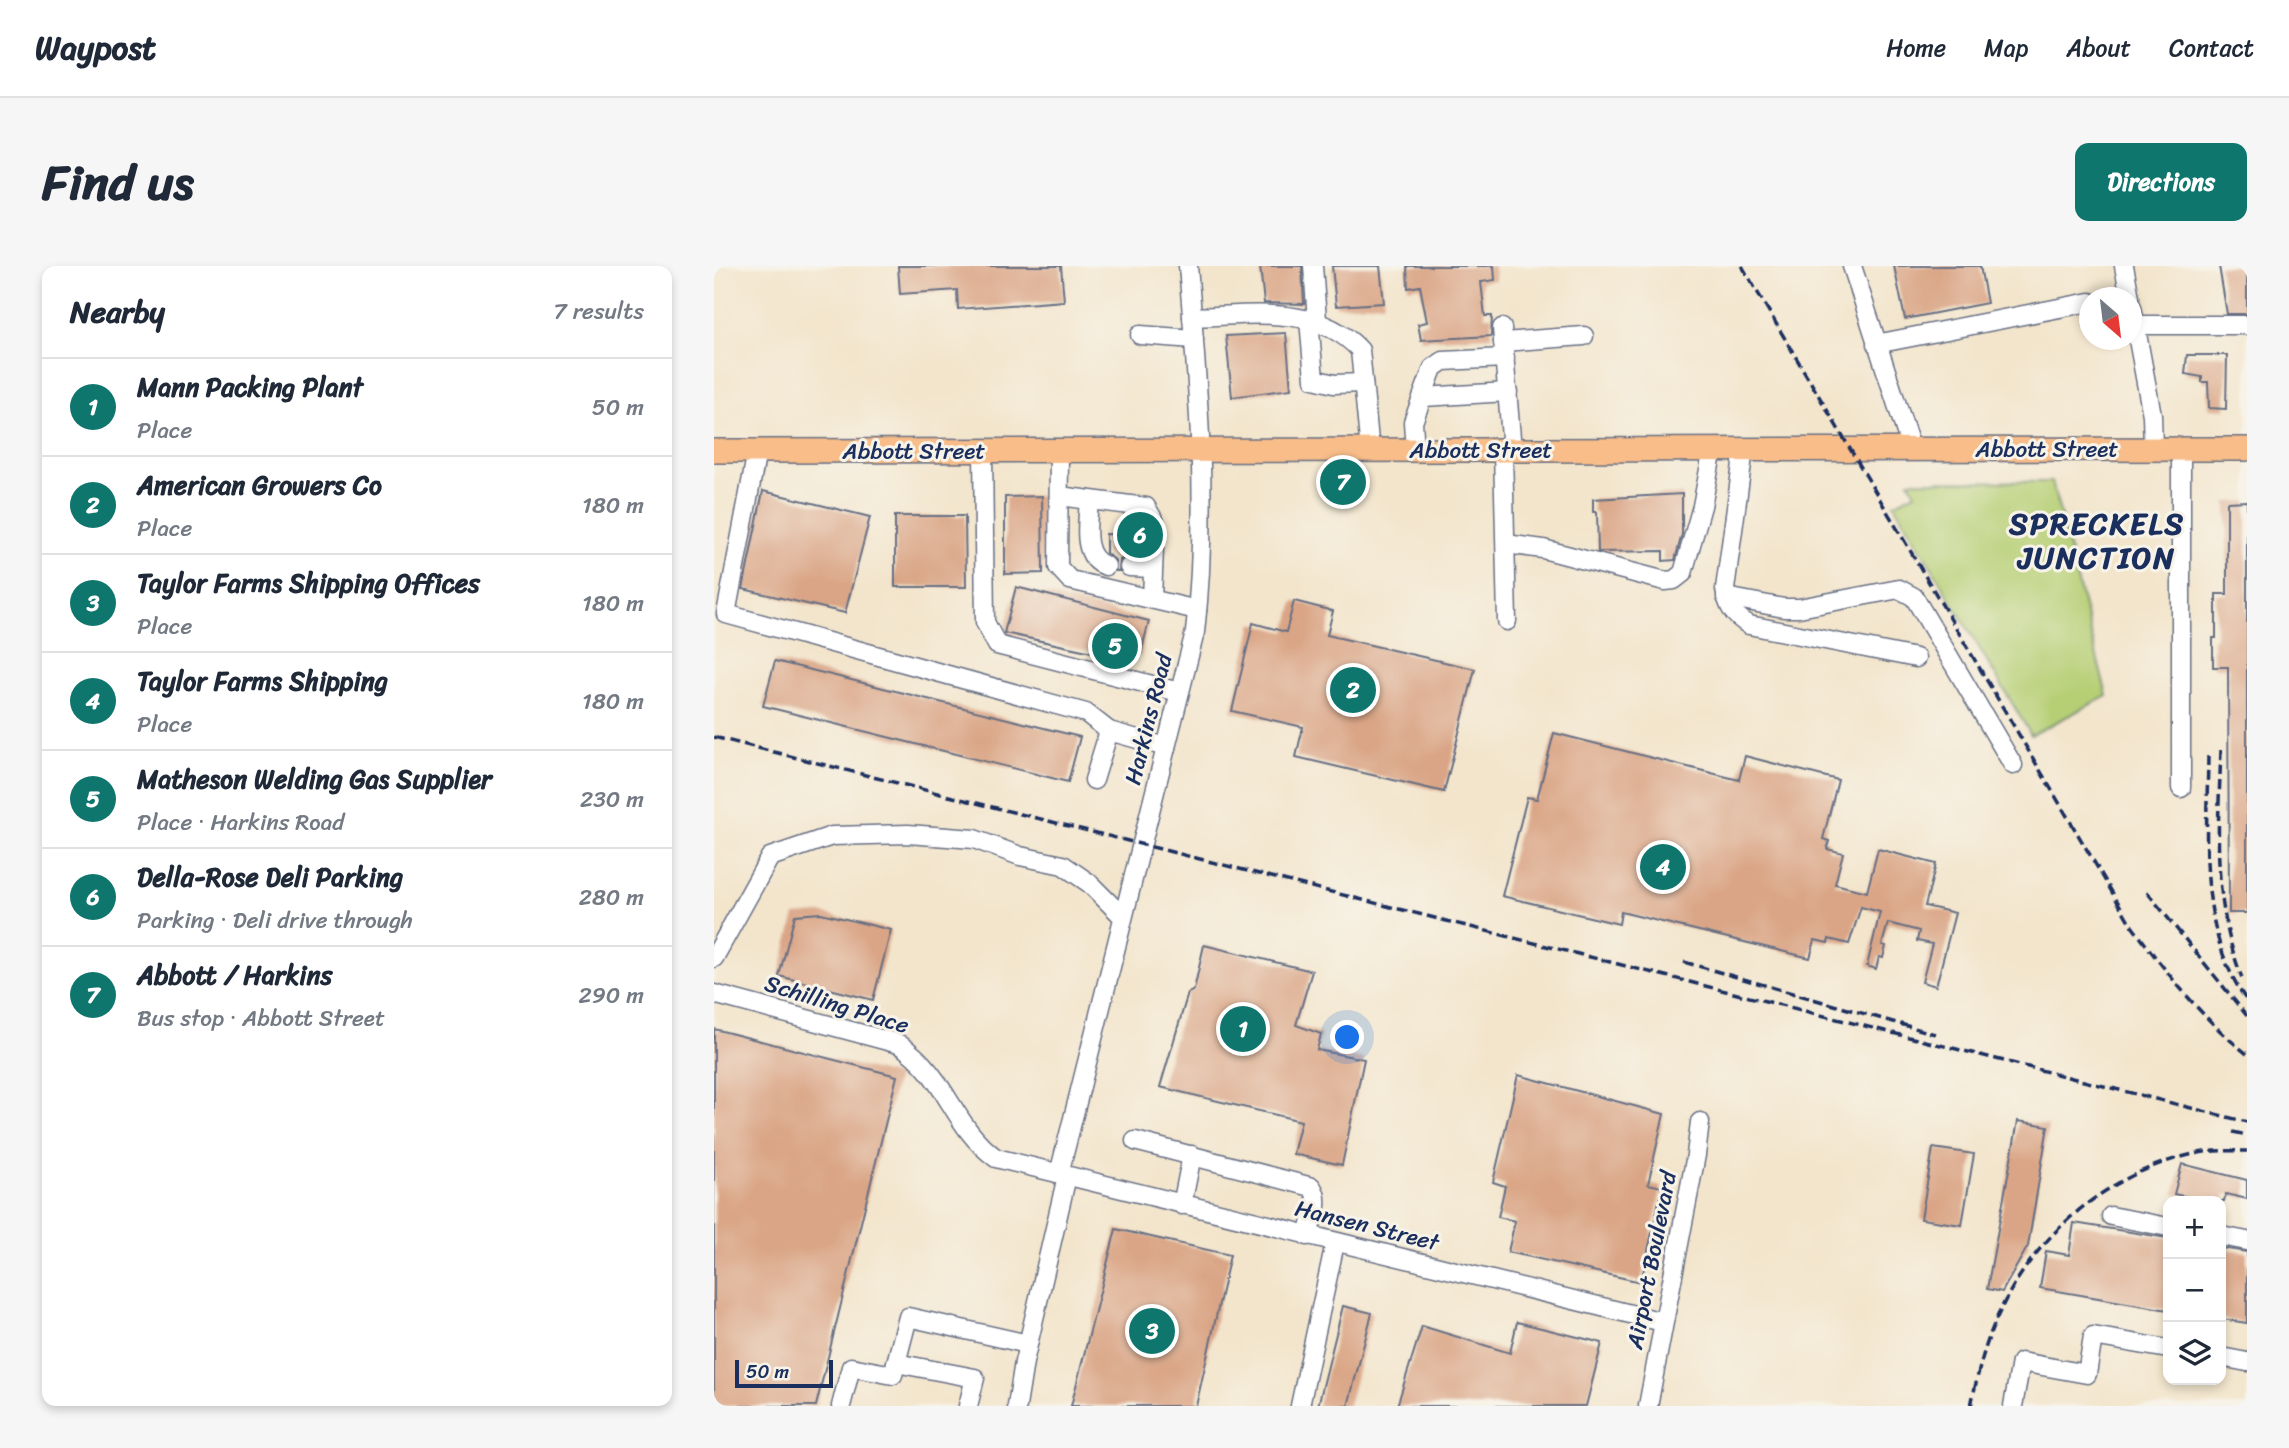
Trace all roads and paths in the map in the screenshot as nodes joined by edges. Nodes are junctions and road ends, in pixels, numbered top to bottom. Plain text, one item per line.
1 (1188, 266) edge
2 (1313, 266) edge
3 (1852, 266) edge
4 (2124, 266) edge
5 (2126, 287) edge
6 (2079, 304) edge
7 (2142, 306) edge
8 (1192, 317) junction
9 (1313, 320) junction
10 (2247, 324) edge
11 (1140, 335) dead end
12 (1584, 335) dead end
13 (1194, 339) junction
14 (1504, 343) junction
15 (1876, 344) junction
16 (2137, 350) edge
17 (1363, 383) junction
18 (1508, 392) junction
19 (1423, 397) junction
20 (1912, 448) junction
21 (1713, 449) junction
22 (1744, 449) junction
23 (2153, 449) junction
24 (2181, 449) junction
25 (2247, 449) edge
26 (1370, 450) junction
27 (1415, 450) junction
28 (1508, 450) junction
29 (714, 451) edge
30 (757, 451) junction
31 (983, 451) junction
32 (1059, 451) junction
33 (1199, 451) junction
34 (1059, 496) junction
35 (1089, 500) junction
36 (1506, 544) junction
37 (1106, 566) dead end
38 (1129, 567) dead end
39 (1153, 568) junction
40 (1726, 597) junction
41 (1152, 600) junction
42 (1197, 611) junction
43 (1507, 621) dead end
44 (1916, 658) dead end
45 (1180, 692) junction
46 (1110, 731) junction
47 (1166, 747) junction
48 (2013, 765) dead end
49 (1094, 780) dead end
50 (2181, 788) dead end
51 (1123, 917) junction
52 (714, 958) edge
53 (714, 993) edge
54 (1700, 1122) dead end
55 (1135, 1141) dead end
56 (1192, 1155) junction
57 (1063, 1175) junction
58 (1182, 1205) junction
59 (2110, 1216) dead end
60 (2163, 1226) edge
61 (1307, 1236) junction
62 (2226, 1237) edge
63 (2247, 1241) edge
64 (1335, 1243) junction
65 (1663, 1322) junction
66 (1028, 1344) junction
67 (2163, 1348) edge
68 (2226, 1358) edge
69 (2247, 1362) edge
70 (896, 1363) junction
71 (841, 1406) edge
72 (968, 1406) edge
73 (1017, 1406) edge
74 (1300, 1406) edge
75 (1648, 1406) edge
76 (2014, 1406) edge

1 - 8 street, Harkins Road
2 - 9 street
3 - 15 street
4 - 5 street
6 - 15 street
7 - 10 street
8 - 9 street
8 - 13 street, Harkins Road
9 - 17 street
9 - 17 street
11 - 13 street
12 - 14 street
13 - 33 street, Harkins Road
14 - 18 street
14 - 19 street
15 - 20 street
16 - 23 street
17 - 26 street
18 - 19 street
18 - 28 street
19 - 27 street
20 - 22 main road, Abbott Street
20 - 23 main road, Abbott Street
21 - 22 main road, Abbott Street
21 - 28 main road, Abbott Street
21 - 36 street
22 - 40 street
23 - 24 main road, Abbott Street
24 - 25 main road, Abbott Street
24 - 50 street
26 - 27 main road, Abbott Street
26 - 33 main road, Abbott Street
27 - 28 main road, Abbott Street
28 - 36 street
29 - 30 main road, Abbott Street
30 - 31 main road, Abbott Street
30 - 46 street
31 - 32 main road, Abbott Street
31 - 45 street
32 - 33 main road, Abbott Street
32 - 34 street
33 - 42 street, Harkins Road
34 - 35 street
34 - 41 street
35 - 37 street
35 - 39 street
36 - 43 street
38 - 39 street
39 - 41 street
40 - 44 street
40 - 48 street
41 - 42 street
42 - 45 street, Harkins Road
45 - 47 street, Harkins Road
46 - 47 street
46 - 49 street
47 - 51 street, Harkins Road
51 - 52 street
51 - 57 street, Harkins Road
53 - 57 street, Schilling Place
54 - 65 street, Airport Boulevard
55 - 56 street
56 - 58 street
56 - 61 street
57 - 58 street, Hansen Street
57 - 66 street, Harkins Road
58 - 61 street, Hansen Street
59 - 60 street
61 - 64 street, Hansen Street
62 - 63 street
64 - 65 street, Hansen Street
64 - 74 street
65 - 75 street, Airport Boulevard
66 - 70 street
66 - 73 street, Harkins Road
67 - 76 street
68 - 69 street
70 - 71 street
70 - 72 street

